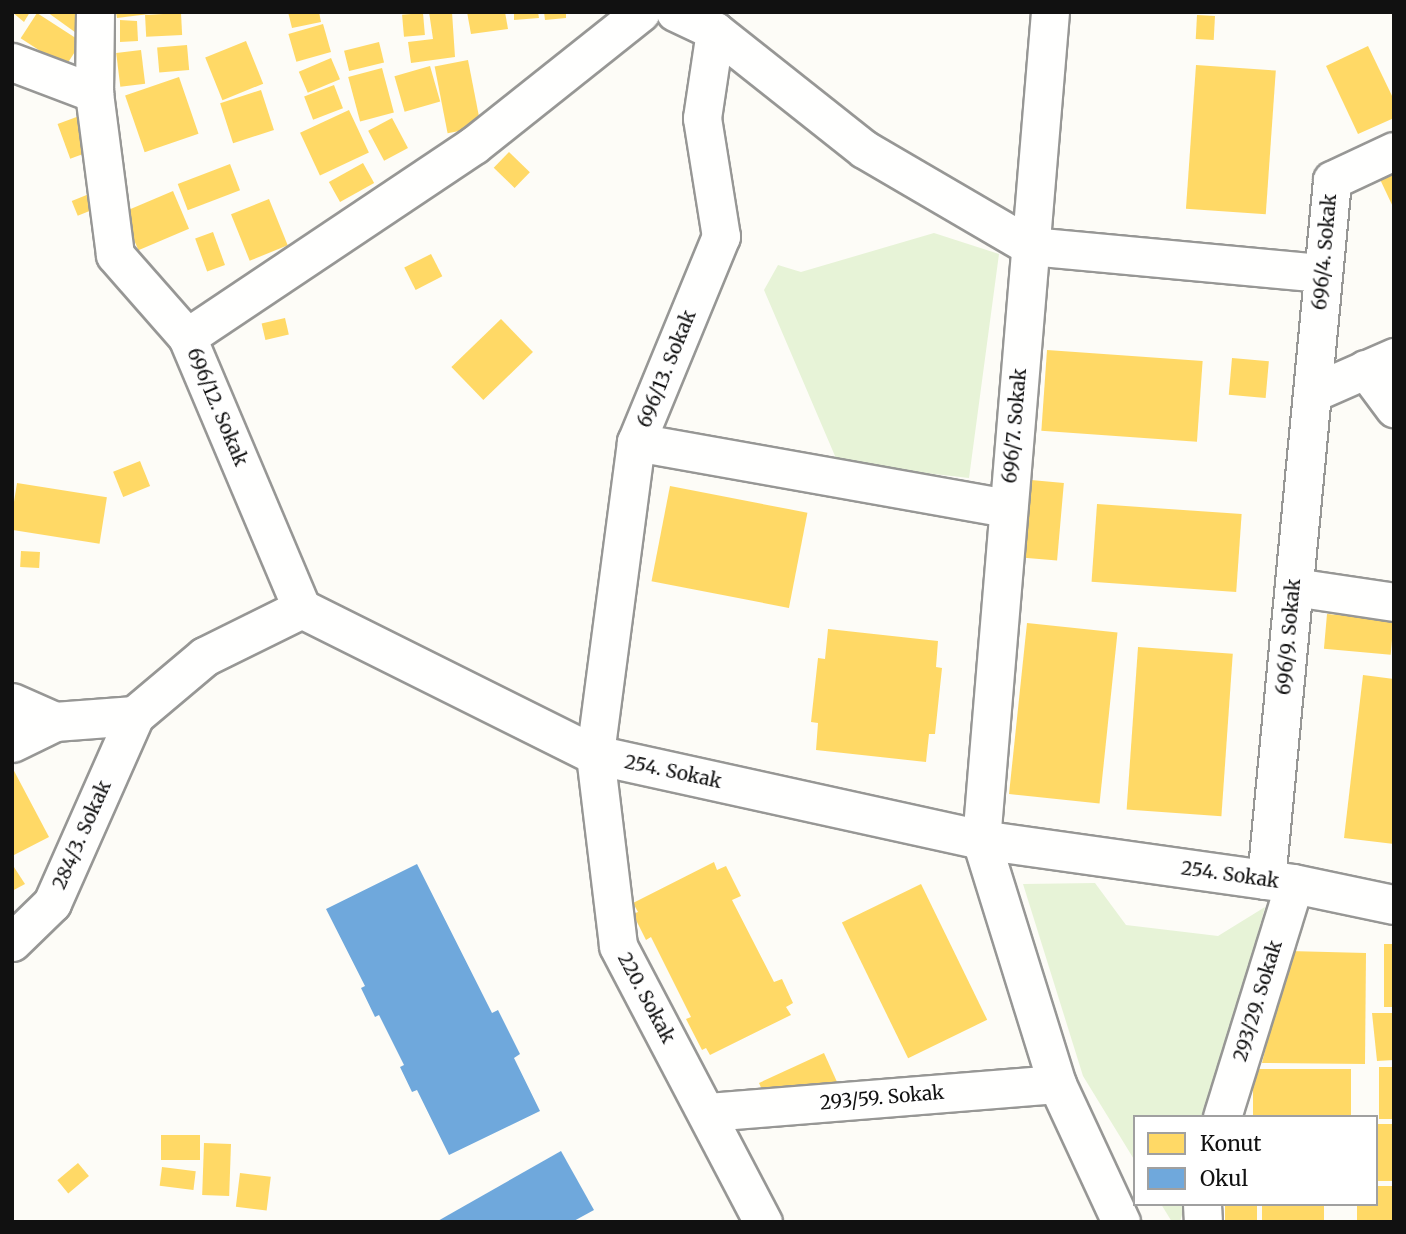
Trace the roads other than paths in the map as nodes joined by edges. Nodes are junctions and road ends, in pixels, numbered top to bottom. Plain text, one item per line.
1 (95, 12) edge
2 (641, 12) edge
3 (675, 12) edge
4 (1050, 12) edge
5 (715, 30) junction
6 (12, 62) edge
7 (94, 93) junction
8 (1394, 151) edge
9 (1030, 246) junction
10 (1323, 273) junction
11 (187, 337) junction
12 (1380, 363) edge
13 (1312, 393) junction
14 (1394, 408) edge
15 (636, 442) junction
16 (1009, 508) junction
17 (1294, 587) junction
18 (1394, 602) edge
19 (302, 609) junction
20 (12, 703) edge
21 (135, 716) junction
22 (55, 722) junction
23 (12, 743) edge
24 (595, 755) junction
25 (981, 840) junction
26 (1280, 882) junction
27 (1394, 905) edge
28 (12, 942) edge
29 (1057, 1084) junction
30 (708, 1112) junction
31 (1222, 1115) edge
32 (763, 1222) edge
33 (1121, 1222) edge

1 - 7 street, 696/12. Sokak
2 - 11 street
3 - 5 street
4 - 9 street, 696/7. Sokak
5 - 9 street
5 - 15 street, 696/13. Sokak
6 - 7 street
7 - 11 street, 696/12. Sokak
8 - 10 street, 696/4. Sokak
9 - 10 street
9 - 16 street, 696/7. Sokak
10 - 13 street, 696/4. Sokak
11 - 19 street, 696/12. Sokak
12 - 13 street
12 - 14 street
13 - 17 street, 696/9. Sokak
15 - 16 street
15 - 24 street, 696/13. Sokak
16 - 25 street, 696/7. Sokak
17 - 18 street
17 - 26 street, 696/9. Sokak
19 - 21 street
19 - 24 street, 254. Sokak
20 - 22 street
21 - 22 street
21 - 28 street, 284/3. Sokak
22 - 23 street
24 - 25 street, 254. Sokak
24 - 30 street, 220. Sokak
25 - 26 street, 254. Sokak
25 - 29 street
26 - 27 street, 254. Sokak
26 - 31 street, 293/29. Sokak
29 - 30 street, 293/59. Sokak
29 - 33 street
30 - 32 street, 220. Sokak

